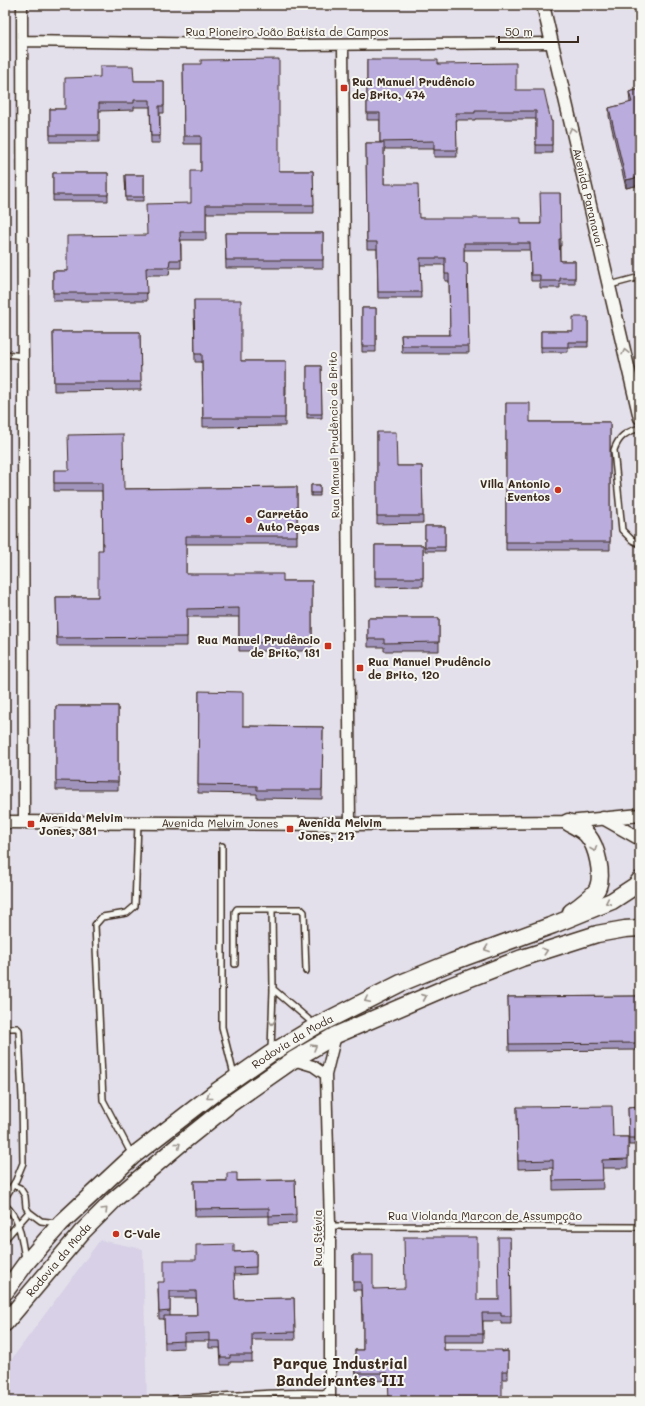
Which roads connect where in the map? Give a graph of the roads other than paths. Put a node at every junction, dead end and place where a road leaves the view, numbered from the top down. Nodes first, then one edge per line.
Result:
1 (22, 5) edge
2 (543, 5) edge
3 (22, 41) junction
4 (551, 43) junction
5 (343, 44) junction
6 (640, 277) edge
7 (610, 285) junction
8 (5, 354) edge
9 (23, 356) junction
10 (637, 391) edge
11 (640, 418) edge
12 (640, 428) edge
13 (640, 544) edge
14 (640, 815) edge
15 (603, 818) junction
16 (5, 822) edge
17 (24, 822) junction
18 (568, 822) junction
19 (138, 823) junction
20 (350, 824) junction
21 (640, 839) edge
22 (222, 846) dead end
23 (640, 880) edge
24 (272, 909) junction
25 (552, 925) junction
26 (640, 928) edge
27 (235, 964) dead end
28 (306, 971) dead end
29 (273, 989) junction
30 (316, 1026) junction
31 (5, 1028) edge
32 (336, 1035) junction
33 (270, 1054) junction
34 (293, 1060) junction
35 (326, 1075) junction
36 (235, 1078) junction
37 (133, 1156) junction
38 (13, 1185) junction
39 (5, 1198) edge
40 (5, 1205) edge
41 (29, 1212) junction
42 (61, 1223) junction
43 (19, 1224) junction
44 (330, 1226) junction
45 (640, 1227) edge
46 (5, 1239) edge
47 (26, 1263) junction
48 (5, 1292) edge
49 (5, 1323) edge
50 (330, 1397) edge
51 (173, 1401) edge

1 - 3 street
2 - 4 street, Avenida Paranavaí
3 - 5 street, Rua Pioneiro João Batista de Campos
3 - 9 street
4 - 5 street, Rua Pioneiro João Batista de Campos
7 -> 4 street, Avenida Paranavaí
5 - 20 street, Rua Manuel Prudêncio de Brito
6 - 7 lane
10 -> 7 street, Avenida Paranavaí
8 - 9 lane
9 - 17 street
10 - 11 street, Avenida Paranavaí
12 - 13 lane
14 - 15 street, Avenida Melvim Jones
15 - 18 street, Avenida Melvim Jones
15 - 21 street
16 - 17 street, Avenida Melvim Jones
17 - 19 street, Avenida Melvim Jones
18 - 20 street, Avenida Melvim Jones
18 -> 25 highway
19 - 20 street, Avenida Melvim Jones
19 - 37 lane
22 - 36 lane
23 -> 25 highway, Rodovia da Moda
24 - 27 lane
24 - 28 lane
24 - 29 lane
25 -> 30 highway, Rodovia da Moda
32 -> 26 highway, Rodovia da Moda
29 - 30 lane
29 -> 33 lane
30 - 33 highway, Rodovia da Moda
31 - 38 lane
34 -> 32 highway, Rodovia da Moda
32 - 35 street, Rua Stévia
33 - 36 highway, Rodovia da Moda
34 - 35 street
49 -> 34 highway, Rodovia da Moda
35 - 44 street, Rua Stévia
36 -> 37 highway, Rodovia da Moda
37 - 42 highway, Rodovia da Moda
38 - 39 lane
38 - 41 lane
40 - 43 lane
41 - 42 lane
41 - 43 lane
42 - 47 highway, Rodovia da Moda
43 - 46 lane
43 - 47 lane
44 - 45 lane, Rua Violanda Marcon de Assumpção
44 - 50 street, Rua Stévia
47 - 48 highway, Rodovia da Moda
50 - 51 lane

